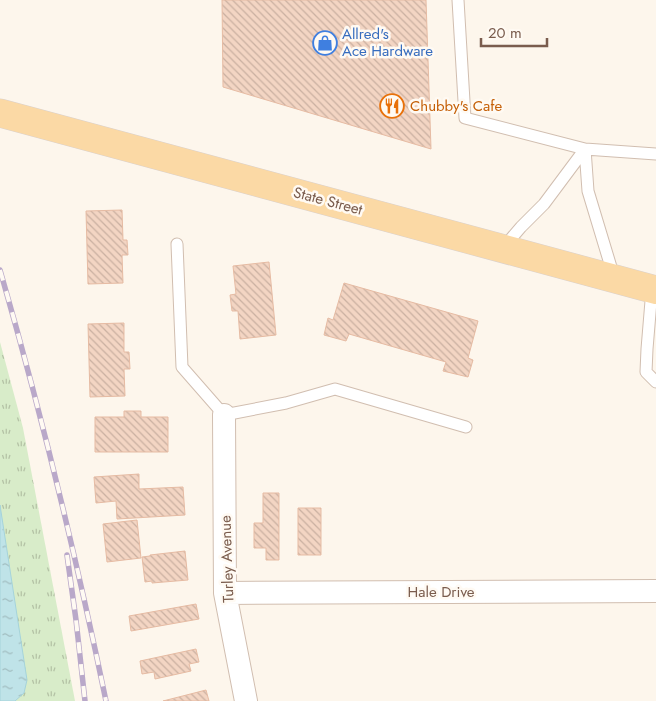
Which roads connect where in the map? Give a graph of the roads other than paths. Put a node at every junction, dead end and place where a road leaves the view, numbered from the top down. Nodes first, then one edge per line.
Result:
1 (458, 0) edge
2 (0, 113) edge
3 (585, 149) junction
4 (656, 154) edge
5 (178, 244) dead end
6 (503, 248) junction
7 (614, 279) junction
8 (654, 289) edge
9 (656, 382) edge
10 (224, 415) junction
11 (466, 427) dead end
12 (656, 591) edge
13 (226, 593) junction
14 (246, 701) edge

1 - 3 lane
2 - 6 main road, State Street
3 - 4 lane
3 - 6 lane
3 - 7 lane
5 - 10 lane
6 - 7 main road, State Street
7 - 8 main road, State Street
8 - 9 lane
10 - 11 lane
10 - 13 street, Turley Avenue
12 - 13 street, Hale Drive
13 - 14 street, Turley Avenue

